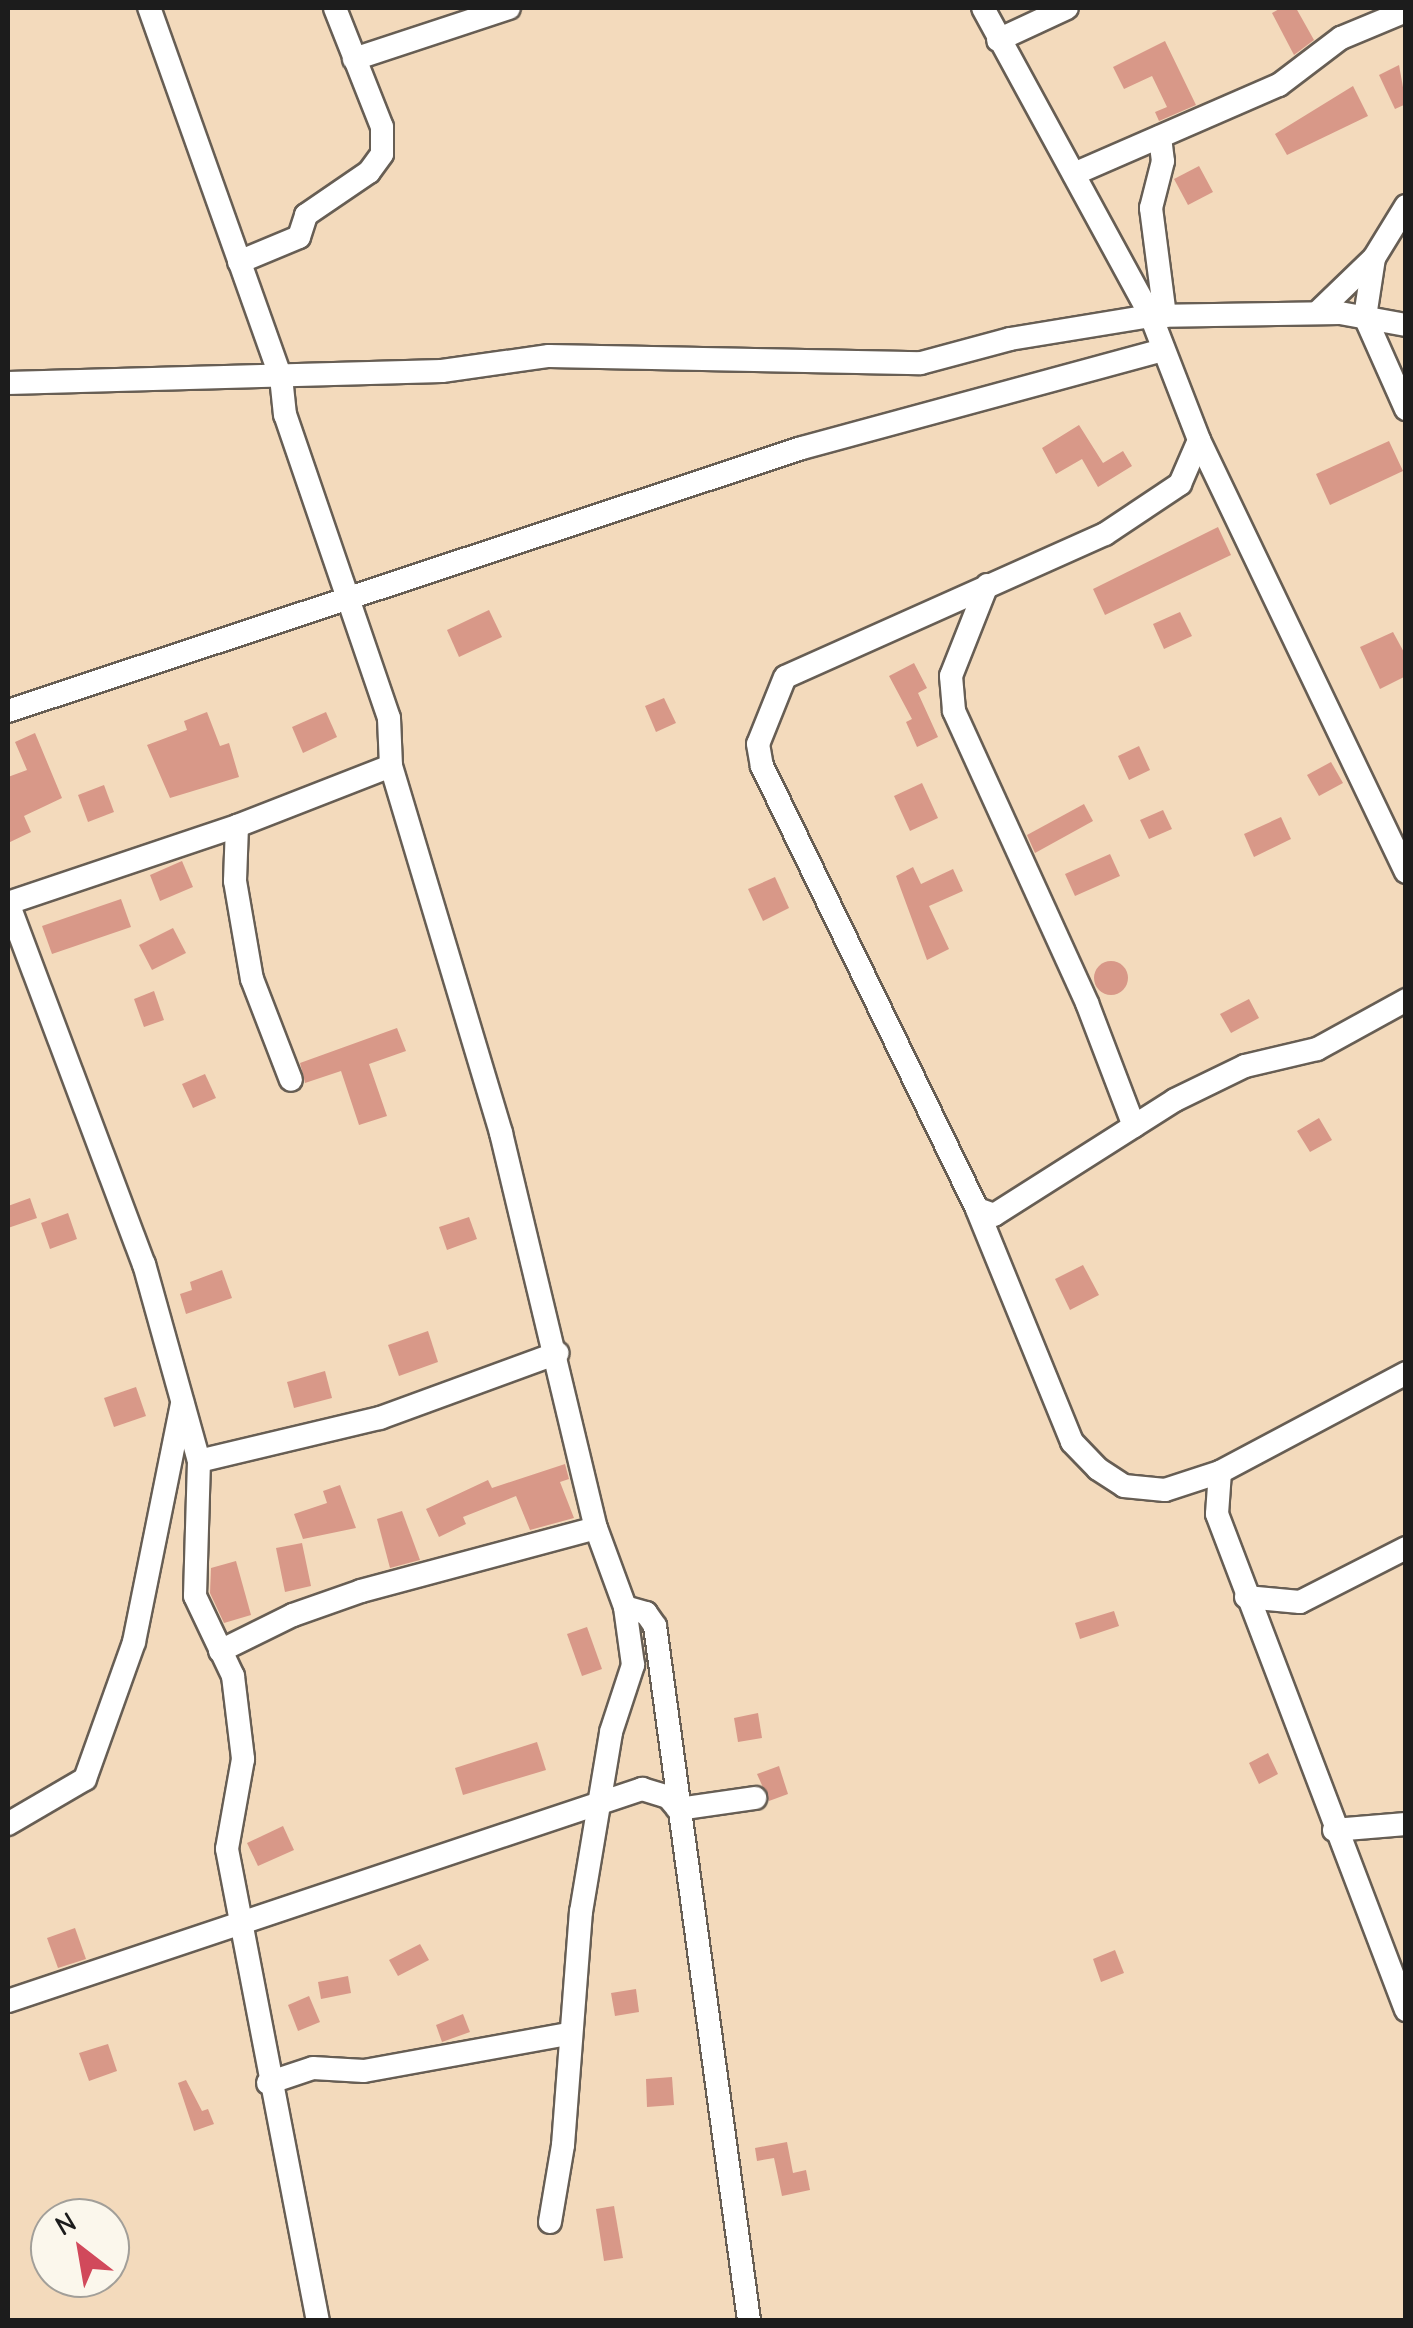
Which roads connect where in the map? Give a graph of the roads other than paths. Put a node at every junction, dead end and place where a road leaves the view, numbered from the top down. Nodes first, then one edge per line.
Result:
1 (149, 8) edge
2 (336, 8) edge
3 (509, 8) edge
4 (983, 8) edge
5 (1067, 8) edge
6 (1406, 10) edge
7 (998, 40) junction
8 (354, 59) junction
9 (1160, 137) junction
10 (1074, 174) junction
11 (1406, 206) edge
12 (1374, 258) junction
13 (239, 262) junction
14 (1317, 313) junction
15 (1158, 316) junction
16 (1365, 317) junction
17 (1406, 325) edge
18 (1162, 350) junction
19 (282, 378) junction
20 (8, 382) edge
21 (1406, 409) edge
22 (1200, 440) junction
23 (987, 585) junction
24 (350, 595) junction
25 (8, 711) edge
26 (391, 766) junction
27 (237, 826) junction
28 (1406, 872) edge
29 (8, 903) edge
30 (1406, 1000) edge
31 (290, 1080) dead end
32 (1134, 1126) junction
33 (977, 1209) junction
34 (558, 1352) junction
35 (1406, 1373) edge
36 (184, 1395) junction
37 (199, 1462) junction
38 (1220, 1472) junction
39 (596, 1528) junction
40 (1406, 1548) edge
41 (1246, 1596) junction
42 (625, 1607) junction
43 (220, 1652) junction
44 (755, 1798) dead end
45 (602, 1801) junction
46 (678, 1810) junction
47 (8, 1824) edge
48 (1406, 1824) edge
49 (1334, 1830) junction
50 (242, 1926) junction
51 (8, 2001) edge
52 (1406, 2010) edge
53 (568, 2034) junction
54 (268, 2083) junction
55 (550, 2222) dead end
56 (318, 2320) edge
57 (749, 2320) edge

1 - 13 street
2 - 8 street
3 - 8 street
4 - 7 street
5 - 7 street
6 - 9 street
7 - 10 street
8 - 13 street
9 - 10 street
9 - 15 street
10 - 15 street
11 - 12 street
12 - 14 street
12 - 16 street
13 - 19 street
14 - 15 street
14 - 16 street
15 - 18 street
15 - 19 street
16 - 17 street
16 - 21 street
18 - 22 street
18 - 24 street
19 - 20 street
19 - 24 street
22 - 23 street
22 - 28 street
23 - 32 street
23 - 33 street
24 - 25 street
24 - 26 street
26 - 27 street
26 - 34 street
27 - 29 street
27 - 31 street
29 - 36 street
30 - 32 street
32 - 33 street
33 - 38 street
34 - 37 street
34 - 39 street
35 - 38 street
36 - 37 street
36 - 47 street
37 - 43 street
38 - 41 street
39 - 42 street
39 - 43 street
40 - 41 street
41 - 49 street
42 - 45 street
42 - 46 street
43 - 50 street
44 - 46 street
45 - 46 street
45 - 50 street
45 - 53 street
46 - 57 street
48 - 49 street
49 - 52 street
50 - 51 street
50 - 54 street
53 - 54 street
53 - 55 street
54 - 56 street

